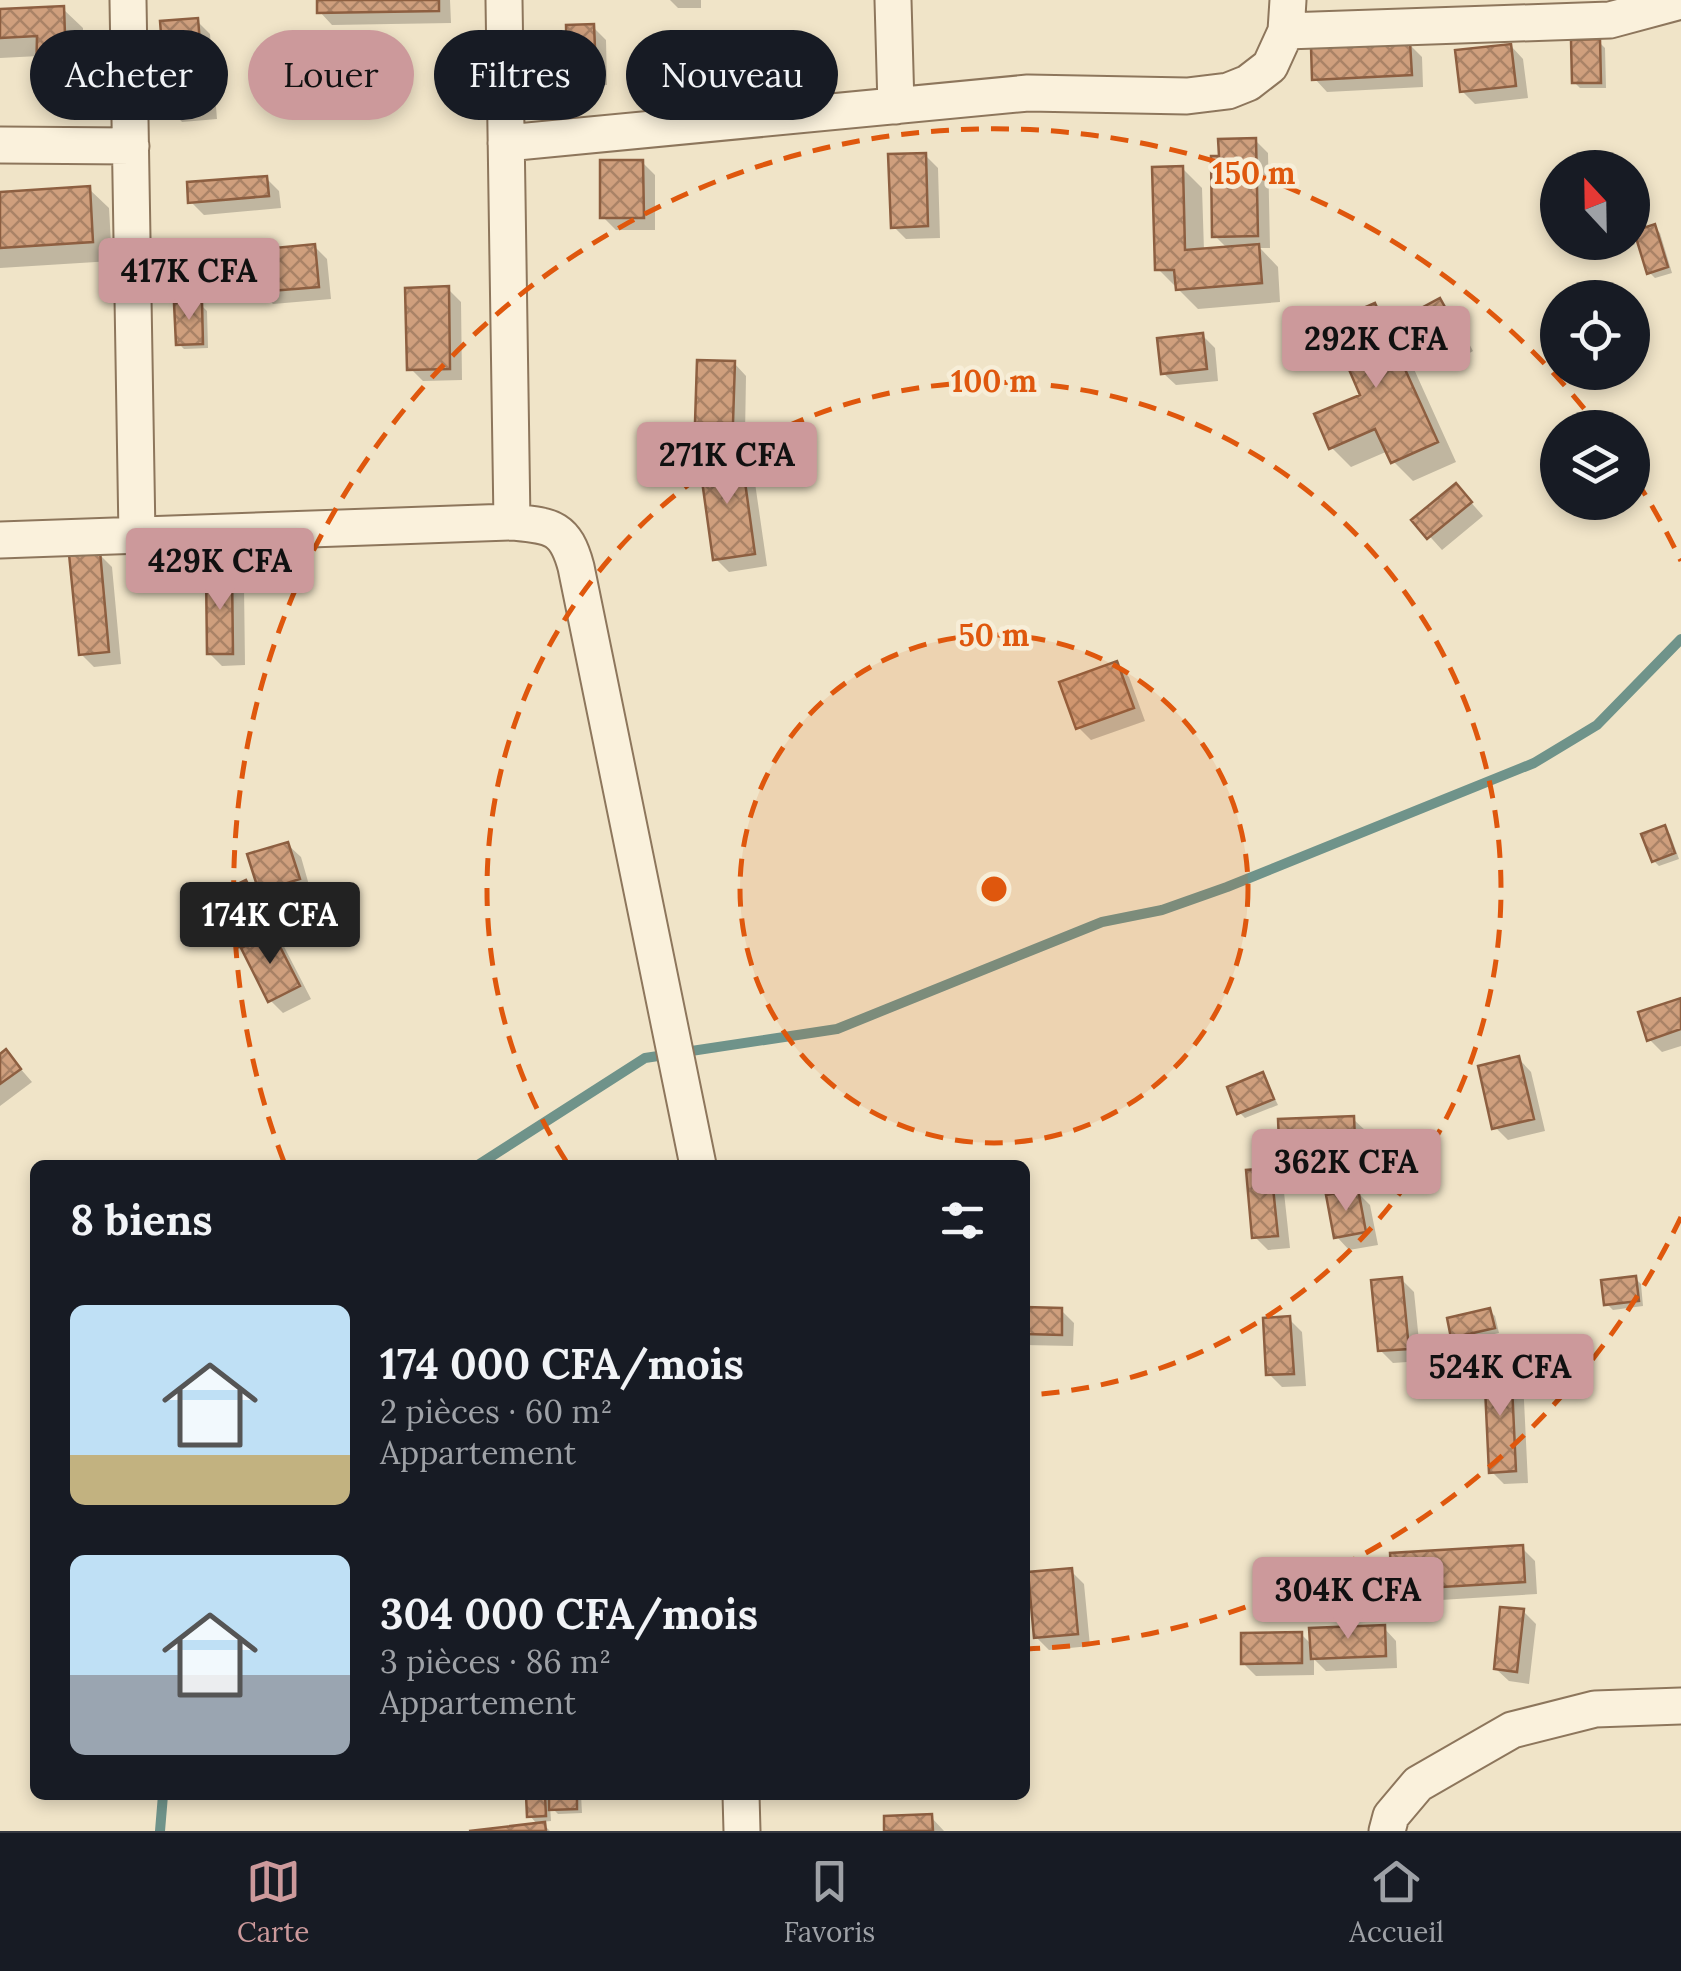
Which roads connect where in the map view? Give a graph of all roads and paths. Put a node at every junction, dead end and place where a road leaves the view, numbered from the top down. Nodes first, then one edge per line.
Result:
1 (128, 0) edge
2 (504, 0) edge
3 (893, 0) edge
4 (1681, 2) edge
5 (1287, 16) edge
6 (896, 106) junction
7 (506, 143) junction
8 (0, 145) edge
9 (132, 146) junction
10 (512, 522) junction
11 (137, 536) junction
12 (0, 540) edge
13 (697, 1160) edge
14 (1681, 1706) edge
15 (741, 1800) edge
16 (742, 1831) edge
17 (1387, 1831) edge

1 - 9 street
2 - 7 street
3 - 6 street
4 - 5 street
5 - 6 street
6 - 7 street
7 - 10 street
8 - 9 street
9 - 11 street
10 - 11 street
10 - 13 street
11 - 12 street
14 - 17 street
15 - 16 street

